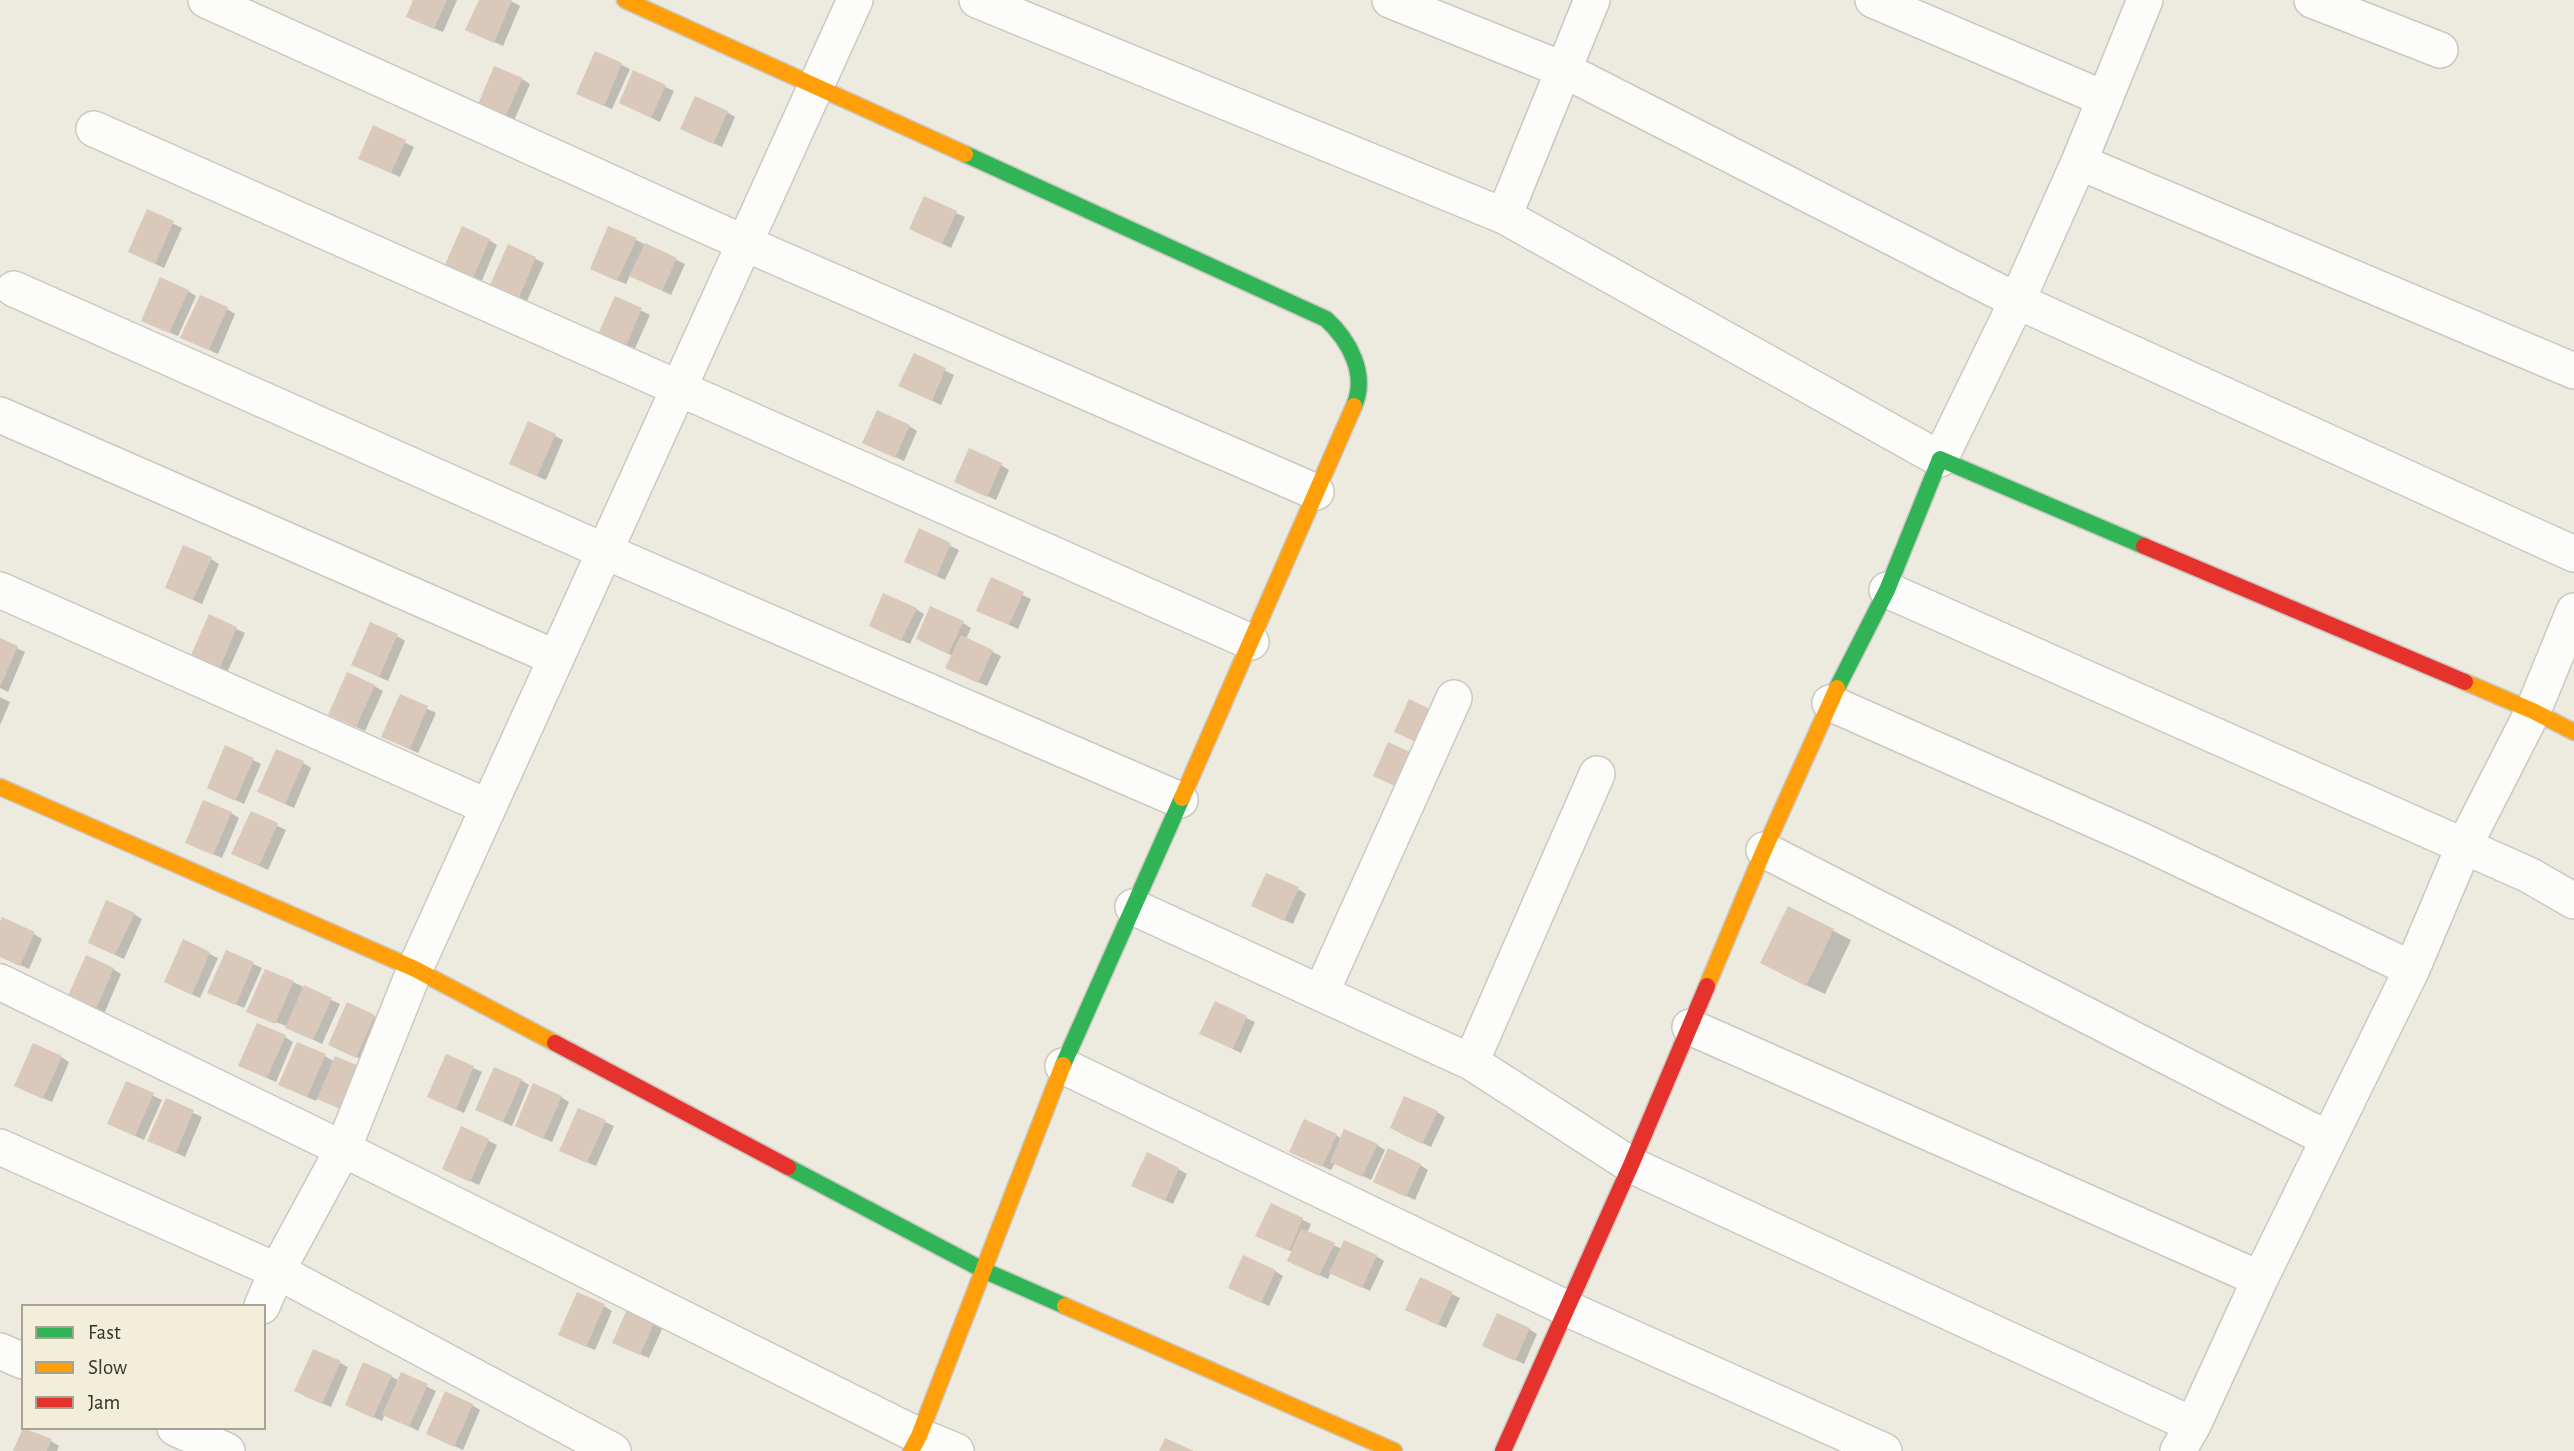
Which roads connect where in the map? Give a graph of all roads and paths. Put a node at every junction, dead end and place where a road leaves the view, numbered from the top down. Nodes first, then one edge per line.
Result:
1 (206, 0) edge
2 (625, 0) edge
3 (855, 0) edge
4 (977, 0) edge
5 (1390, 0) edge
6 (1592, 0) edge
7 (1873, 0) edge
8 (2146, 0) edge
9 (2312, 0) edge
10 (2440, 50) dead end
11 (1564, 70) junction
12 (816, 85) junction
13 (2105, 99) junction
14 (94, 129) dead end
15 (2079, 162) junction
16 (1504, 216) junction
17 (744, 243) junction
18 (14, 289) dead end
19 (2017, 301) junction
20 (2574, 371) edge
21 (679, 387) junction
22 (0, 415) edge
23 (1940, 459) junction
24 (1317, 492) junction
25 (604, 551) junction
26 (2574, 554) edge
27 (0, 590) edge
28 (1887, 590) junction
29 (2574, 611) edge
30 (1251, 642) junction
31 (556, 657) junction
32 (1454, 698) dead end
33 (1830, 703) junction
34 (2533, 711) junction
35 (2574, 732) edge
36 (1597, 774) dead end
37 (0, 787) edge
38 (1180, 800) junction
39 (488, 807) junction
40 (2464, 846) junction
41 (1764, 850) junction
42 (2574, 901) edge
43 (1133, 907) junction
44 (415, 969) junction
45 (2412, 969) junction
46 (0, 982) edge
47 (1321, 993) junction
48 (1690, 1027) junction
49 (1471, 1062) junction
50 (1063, 1066) junction
51 (2328, 1139) junction
52 (0, 1147) edge
53 (343, 1149) junction
54 (1631, 1165) junction
55 (983, 1270) junction
56 (277, 1271) junction
57 (2260, 1279) junction
58 (263, 1304) edge
59 (1569, 1309) junction
60 (0, 1351) edge
61 (21, 1360) edge
62 (2186, 1438) edge
63 (915, 1443) edge
64 (613, 1451) edge
65 (956, 1451) edge
66 (1394, 1451) edge
67 (1503, 1451) edge
68 (1884, 1451) edge

1 - 17 street
2 - 12 street
3 - 12 street
4 - 16 street
5 - 11 street
6 - 11 street
7 - 13 street
8 - 13 street
9 - 10 street
11 - 16 street
11 - 19 street
12 - 17 street
12 - 24 street
13 - 15 street
14 - 21 street
15 - 19 street
15 - 20 street
16 - 23 street
17 - 21 street
17 - 24 street
18 - 25 street
19 - 23 street
19 - 26 street
21 - 25 street
21 - 30 street
22 - 31 street
23 - 28 street
23 - 34 street
24 - 30 street
25 - 31 street
25 - 38 street
27 - 39 street
28 - 33 street
28 - 40 street
29 - 34 street
30 - 38 street
31 - 39 street
32 - 47 street
33 - 41 street
33 - 45 street
34 - 35 street
34 - 40 street
36 - 49 street
37 - 44 street
38 - 43 street
39 - 44 street
40 - 42 street
40 - 45 street
41 - 48 street
41 - 51 street
43 - 47 street
43 - 50 street
44 - 53 street
44 - 55 street
45 - 51 street
46 - 53 street
47 - 49 street
48 - 54 street
48 - 57 street
49 - 54 street
50 - 55 street
50 - 59 street
51 - 57 street
52 - 56 street
53 - 56 street
53 - 63 street
54 - 59 street
54 - 62 street
55 - 63 street
55 - 66 street
56 - 58 street
56 - 64 street
57 - 62 street
59 - 67 street
59 - 68 street
60 - 61 street
63 - 65 street

